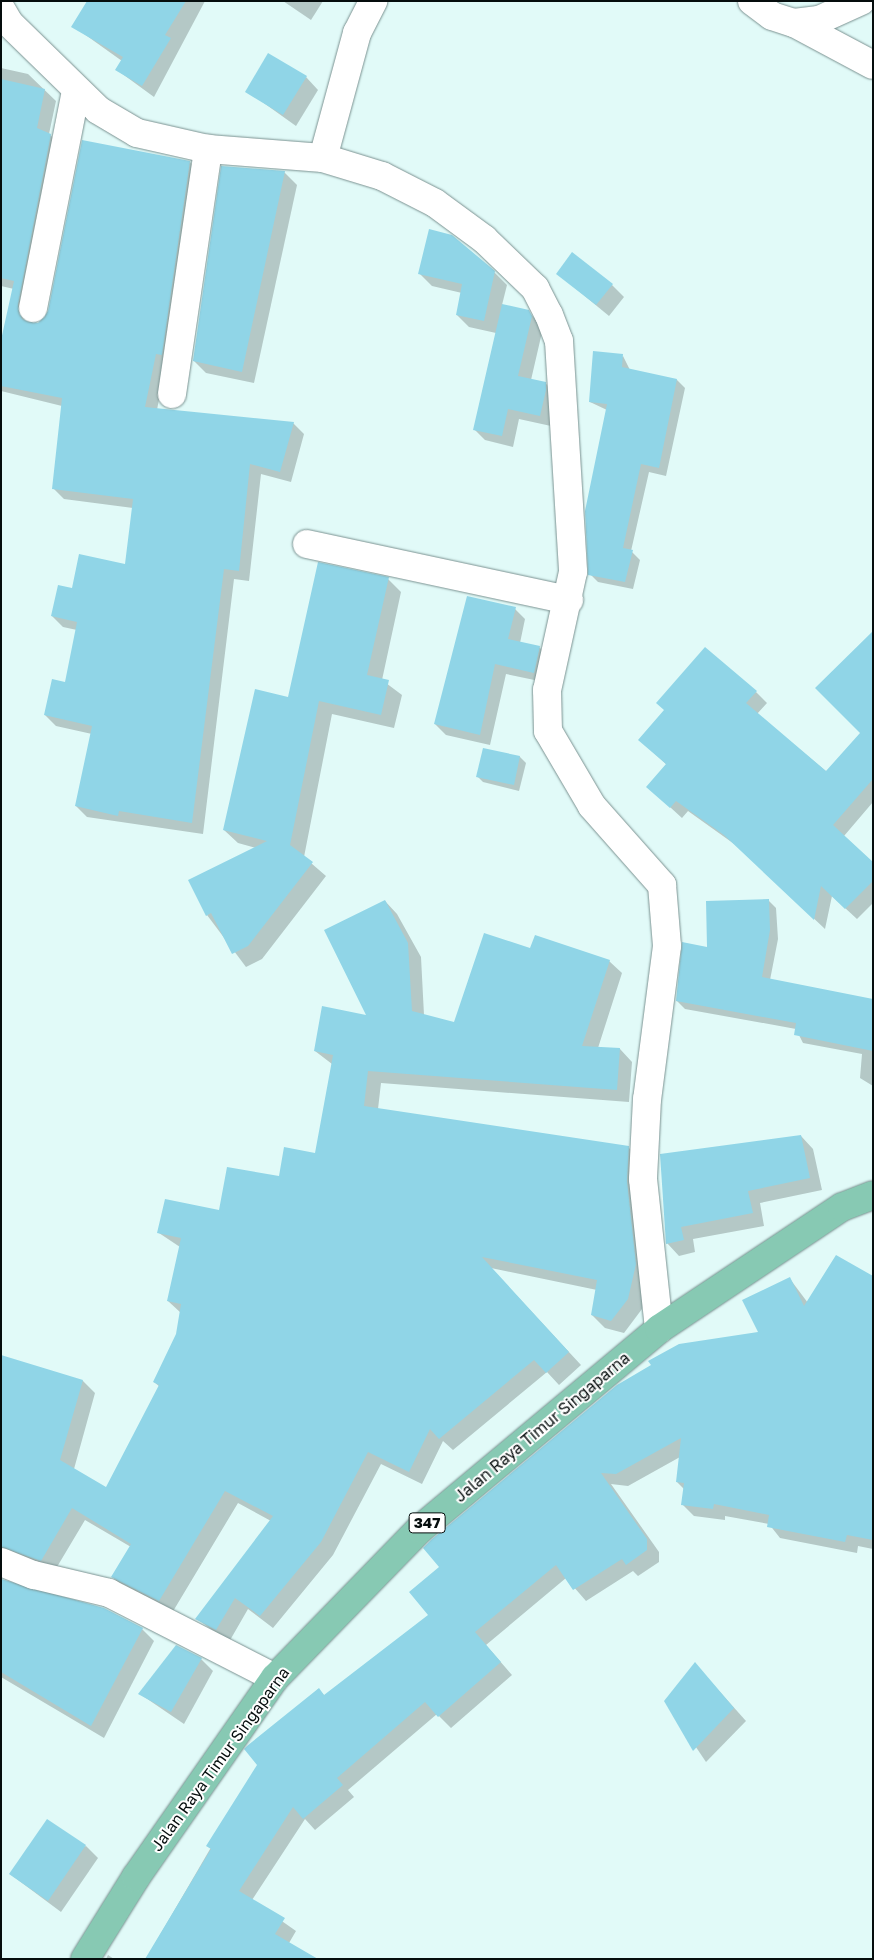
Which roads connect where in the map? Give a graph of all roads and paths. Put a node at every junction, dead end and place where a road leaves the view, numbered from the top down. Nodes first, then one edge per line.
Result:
1 (373, 1) edge
2 (752, 1) edge
3 (861, 1) edge
4 (1, 9) edge
5 (794, 23) junction
6 (873, 65) edge
7 (76, 90) junction
8 (208, 149) junction
9 (324, 158) junction
10 (33, 308) dead end
11 (172, 394) dead end
12 (307, 544) dead end
13 (569, 600) junction
14 (873, 1195) edge
15 (659, 1329) junction
16 (1, 1562) edge
17 (275, 1678) junction
18 (85, 1959) edge

1 - 9 street
2 - 5 street
3 - 5 street
4 - 7 street
5 - 6 street
7 - 8 street
7 - 10 street
8 - 9 street
8 - 11 street
9 - 13 street
12 - 13 street
13 - 15 street
14 - 15 main road, Jalan Raya Timur Singaparna / 347
15 - 17 main road, Jalan Raya Timur Singaparna / 347
16 - 17 street
17 - 18 main road, Jalan Raya Timur Singaparna / 347

